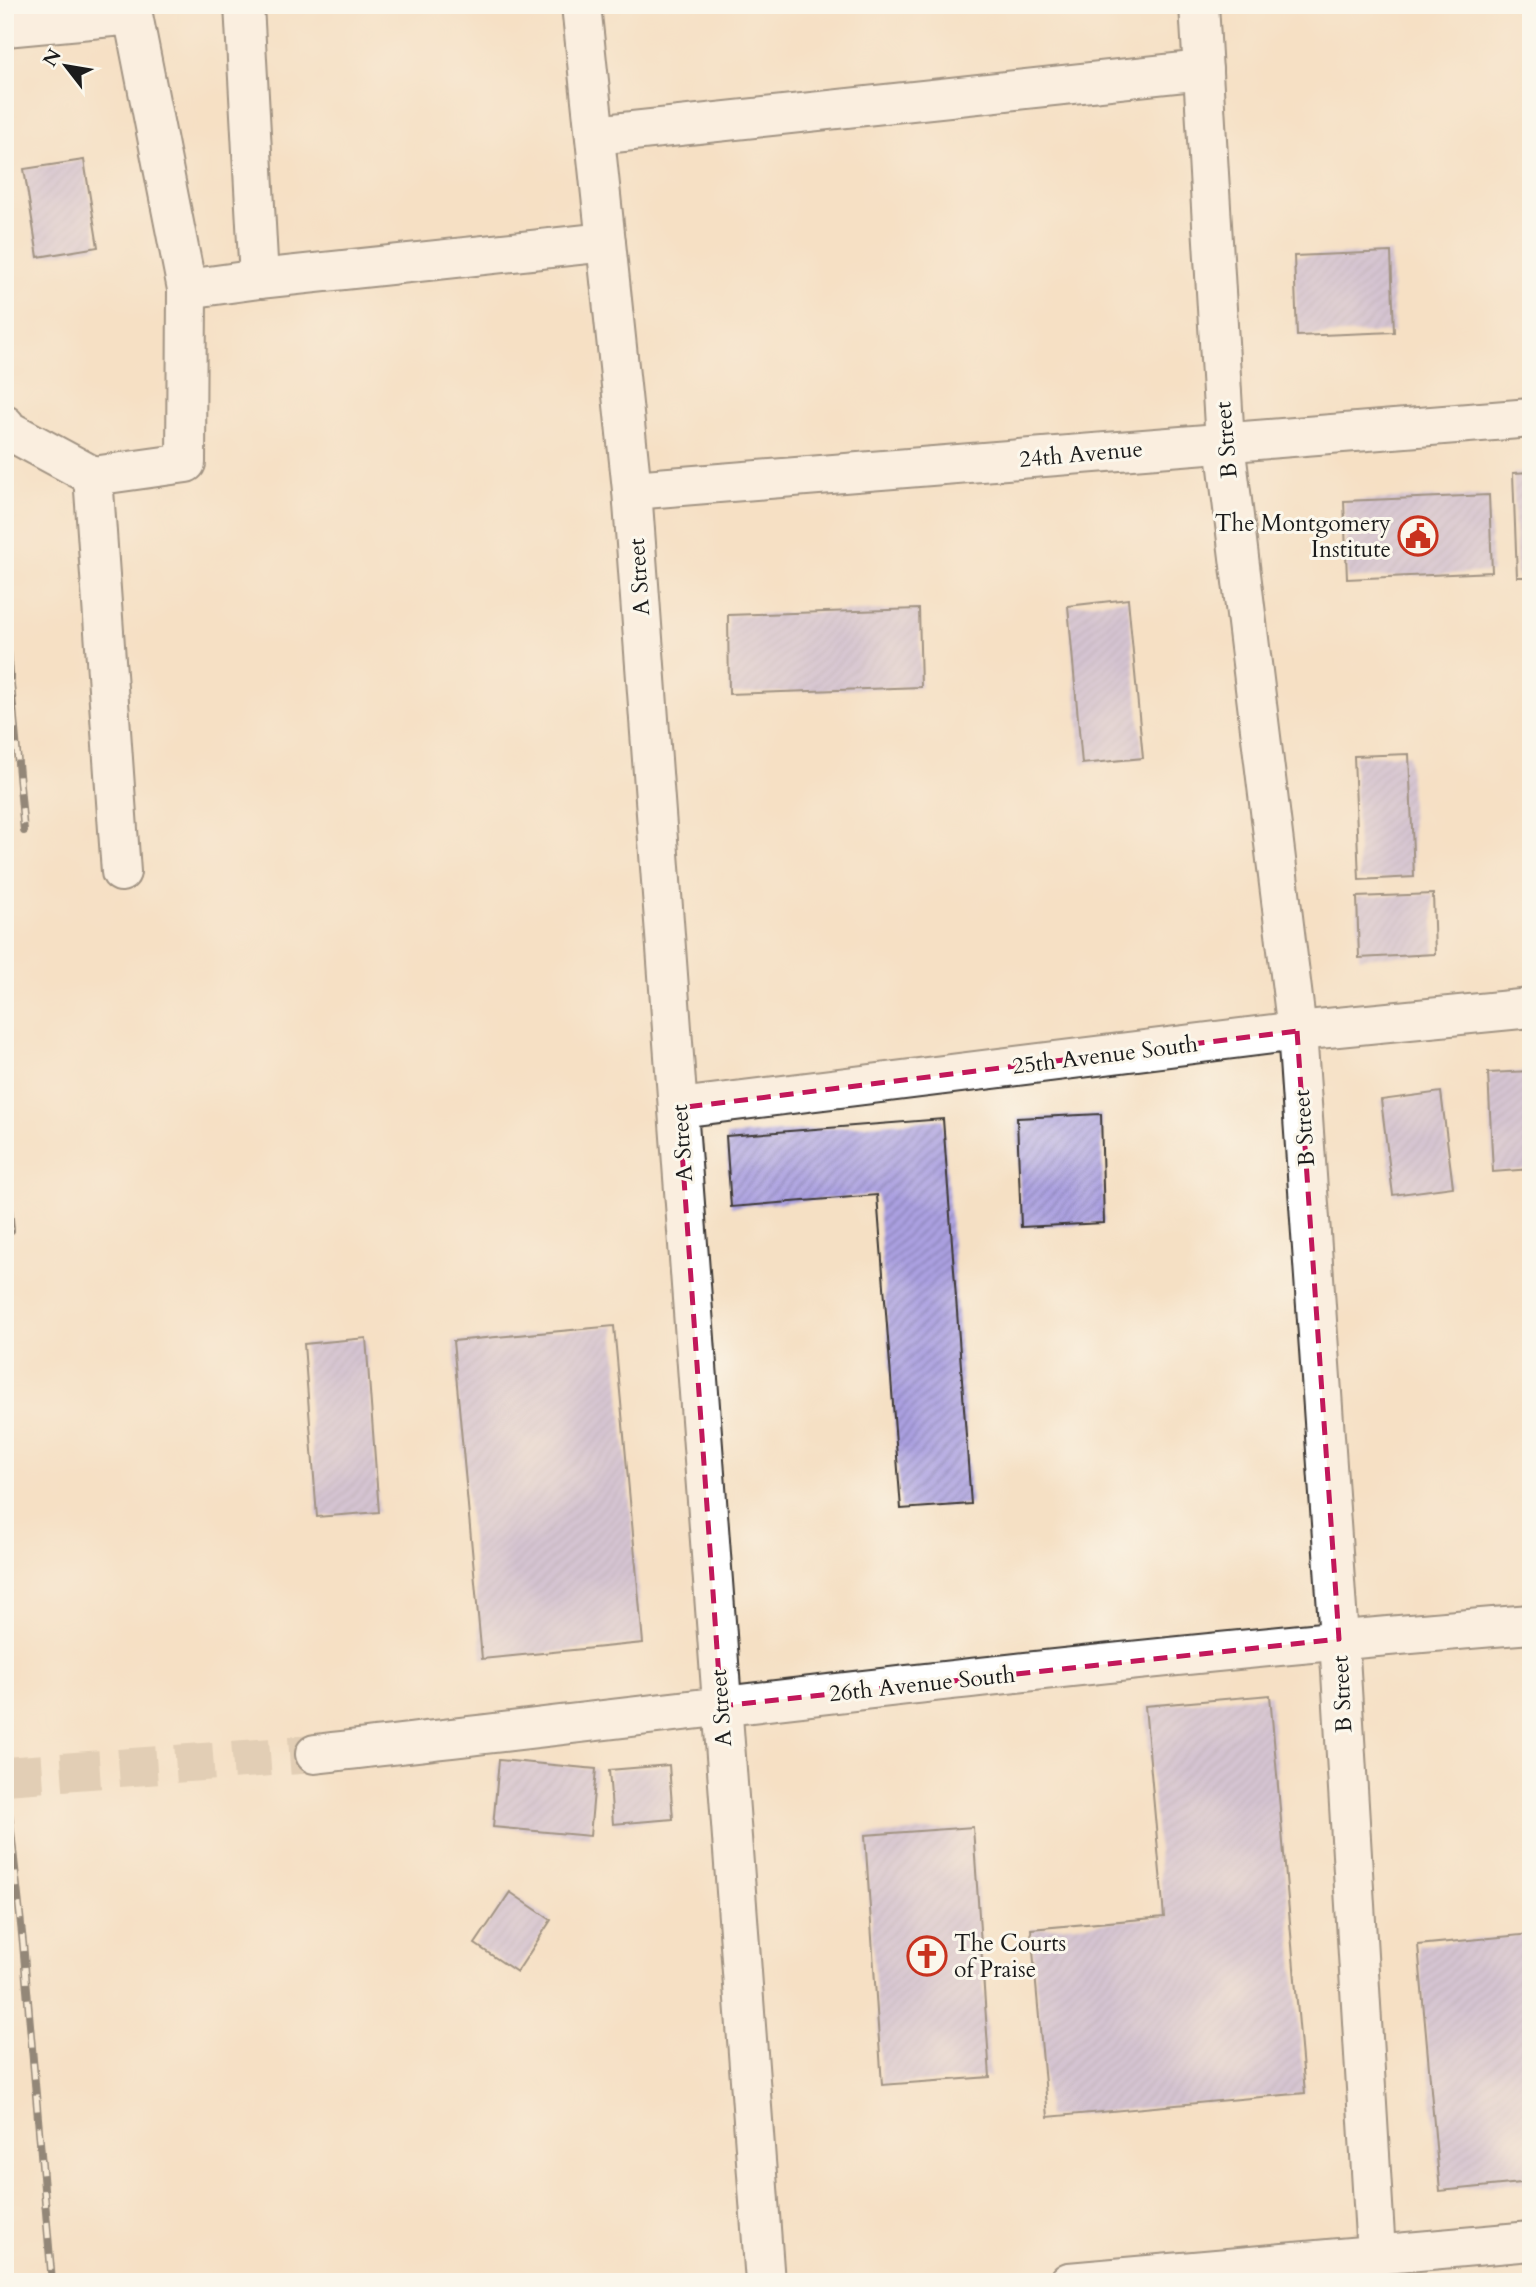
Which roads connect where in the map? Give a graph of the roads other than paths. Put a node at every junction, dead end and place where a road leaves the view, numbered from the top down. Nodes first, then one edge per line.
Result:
1 (244, 5) edge
2 (581, 5) edge
3 (1199, 5) edge
4 (5, 27) edge
5 (1203, 70) junction
6 (595, 135) junction
7 (606, 242) junction
8 (259, 279) junction
9 (187, 289) junction
10 (1531, 418) edge
11 (5, 425) edge
12 (1225, 443) junction
13 (93, 476) junction
14 (632, 490) junction
15 (121, 872) dead end
16 (1531, 1007) edge
17 (1297, 1031) junction
18 (679, 1108) junction
19 (1531, 1624) edge
20 (1339, 1639) junction
21 (721, 1706) junction
22 (315, 1754) tunnel mouth
23 (1531, 2241) edge
24 (1376, 2255) junction
25 (765, 2282) edge
26 (1069, 2282) edge

1 - 8 street
2 - 6 street, A Street
3 - 5 street, B Street
4 - 9 street
5 - 6 street
5 - 12 street, B Street
6 - 7 street, A Street
7 - 8 street
7 - 14 street, A Street
8 - 9 street
9 - 13 street
10 - 12 street, 24th Avenue
11 - 13 street
12 - 14 street, 24th Avenue
12 - 17 street, B Street
13 - 15 street
14 - 18 street, A Street
16 - 17 street, 25th Avenue South
17 - 18 street, 25th Avenue South
17 - 20 street, B Street
18 - 21 street, A Street
19 - 20 street, 26th Avenue South
20 - 21 street, 26th Avenue South
20 - 24 street, B Street
21 - 22 street, 26th Avenue South
21 - 25 street, A Street
23 - 24 street
24 - 26 street

